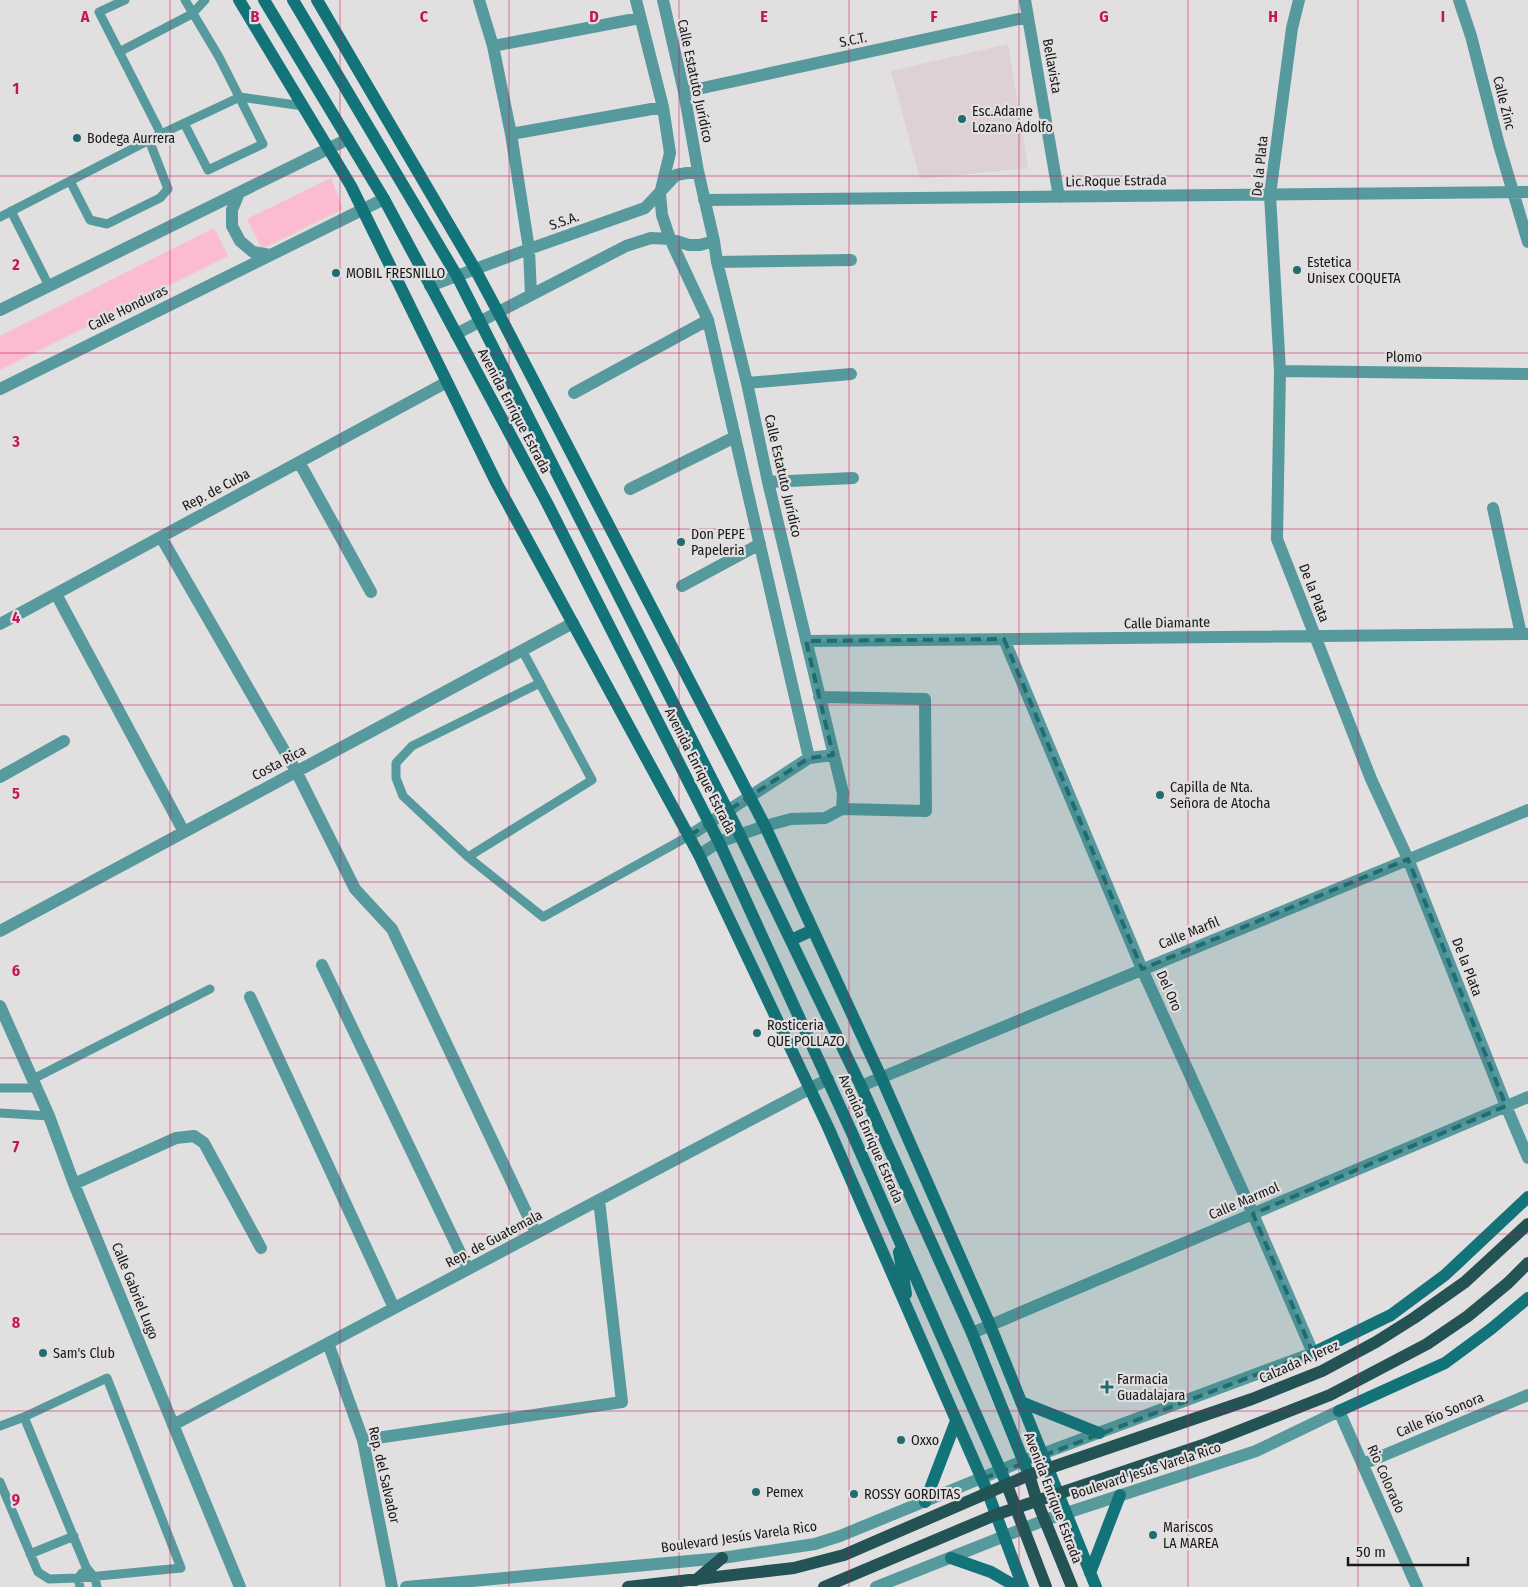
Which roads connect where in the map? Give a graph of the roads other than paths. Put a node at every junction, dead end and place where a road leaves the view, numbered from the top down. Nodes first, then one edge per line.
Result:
1 (125, 0) edge
2 (185, 0) edge
3 (205, 0) edge
4 (239, 0) edge
5 (264, 0) edge
6 (293, 0) edge
7 (317, 0) edge
8 (479, 0) edge
9 (636, 0) edge
10 (662, 0) edge
11 (1025, 0) edge
12 (1299, 0) edge
13 (1459, 0) edge
14 (192, 14) junction
15 (1028, 17) junction
16 (640, 18) junction
17 (493, 46) junction
18 (119, 52) junction
19 (684, 92) junction
20 (240, 97) junction
21 (302, 106) junction
22 (663, 107) junction
23 (184, 123) junction
24 (161, 134) junction
25 (511, 134) junction
26 (348, 139) junction
27 (149, 140) junction
28 (328, 149) junction
29 (698, 171) junction
30 (70, 181) junction
31 (1513, 192) junction
32 (1528, 192) edge
33 (239, 193) junction
34 (660, 194) junction
35 (1270, 195) junction
36 (1059, 197) junction
37 (384, 199) junction
38 (704, 200) junction
39 (362, 209) junction
40 (11, 211) junction
41 (0, 217) edge
42 (670, 239) junction
43 (714, 241) junction
44 (1528, 242) edge
45 (529, 249) junction
46 (270, 254) junction
47 (851, 260) dead end
48 (717, 262) junction
49 (475, 269) junction
50 (457, 276) junction
51 (49, 286) junction
52 (430, 286) junction
53 (530, 295) junction
54 (0, 310) edge
55 (498, 312) junction
56 (708, 320) junction
57 (481, 321) junction
58 (456, 334) junction
59 (1280, 371) junction
60 (851, 374) dead end
61 (1528, 374) edge
62 (447, 382) junction
63 (747, 383) junction
64 (0, 389) edge
65 (574, 393) dead end
66 (735, 437) junction
67 (299, 462) junction
68 (853, 478) dead end
69 (768, 482) junction
70 (630, 489) dead end
71 (1493, 508) dead end
72 (162, 536) junction
73 (760, 544) junction
74 (682, 586) dead end
75 (371, 592) dead end
76 (56, 594) junction
77 (573, 623) junction
78 (0, 624) edge
79 (1524, 634) edge
80 (1315, 636) junction
81 (1004, 639) junction
82 (806, 641) junction
83 (522, 650) junction
84 (540, 683) junction
85 (819, 697) junction
86 (64, 740) dead end
87 (833, 755) junction
88 (809, 758) junction
89 (296, 772) junction
90 (0, 777) edge
91 (750, 796) junction
92 (842, 809) junction
93 (1528, 810) edge
94 (728, 811) junction
95 (709, 823) junction
96 (765, 826) junction
97 (184, 832) junction
98 (740, 835) junction
99 (689, 836) junction
100 (719, 842) junction
101 (699, 855) junction
102 (468, 857) junction
103 (1408, 859) junction
104 (813, 930) junction
105 (0, 931) edge
106 (791, 940) junction
107 (322, 965) dead end
108 (1142, 969) junction
109 (210, 989) dead end
110 (250, 997) dead end
111 (0, 1006) edge
112 (881, 1077) junction
113 (828, 1079) junction
114 (35, 1084) junction
115 (862, 1086) junction
116 (0, 1088) edge
117 (810, 1089) junction
118 (1528, 1097) edge
119 (1506, 1106) junction
120 (0, 1113) edge
121 (49, 1116) junction
122 (1528, 1158) edge
123 (74, 1184) junction
124 (1528, 1197) edge
125 (599, 1200) junction
126 (1253, 1214) junction
127 (1528, 1224) edge
128 (536, 1233) junction
129 (896, 1233) junction
130 (261, 1248) dead end
131 (1528, 1263) edge
132 (468, 1269) junction
133 (1528, 1298) edge
134 (394, 1308) junction
135 (910, 1314) junction
136 (990, 1325) junction
137 (972, 1333) junction
138 (328, 1343) junction
139 (1313, 1353) junction
140 (1528, 1395) edge
141 (1021, 1402) junction
142 (1339, 1411) junction
143 (24, 1417) junction
144 (956, 1421) junction
145 (174, 1425) junction
146 (0, 1426) edge
147 (1099, 1433) junction
148 (363, 1440) junction
149 (1042, 1454) junction
150 (1023, 1461) junction
151 (1362, 1464) junction
152 (1049, 1469) junction
153 (1000, 1471) junction
154 (1029, 1475) junction
155 (982, 1479) junction
156 (0, 1482) edge
157 (1007, 1485) junction
158 (988, 1493) junction
159 (1059, 1495) junction
160 (1120, 1495) junction
161 (1037, 1501) junction
162 (925, 1502) junction
163 (1015, 1508) junction
164 (1066, 1513) junction
165 (995, 1515) junction
166 (1045, 1520) junction
167 (1023, 1529) junction
168 (74, 1536) junction
169 (1003, 1536) junction
170 (30, 1554) junction
171 (722, 1558) junction
172 (951, 1558) junction
173 (86, 1567) junction
174 (1090, 1573) junction
175 (696, 1580) junction
176 (96, 1582) edge
177 (79, 1583) edge
178 (240, 1587) edge
179 (392, 1587) edge
180 (406, 1587) edge
181 (628, 1587) edge
182 (824, 1587) edge
183 (876, 1587) edge
184 (1017, 1587) edge
185 (1023, 1587) edge
186 (1046, 1587) edge
187 (1072, 1587) edge
188 (1096, 1587) edge
189 (1417, 1587) edge

1 - 18 lane
2 - 14 lane
3 - 14 lane
4 - 21 street
5 - 26 street, Avenida Enrique Estrada
6 - 50 street, Avenida Enrique Estrada
7 - 49 street
8 - 17 street
9 - 16 street
10 - 19 street, Calle Estatuto Jurídico
11 - 15 street, Bellavista
12 - 35 street, De la Plata
13 - 31 street, Calle Zinc
14 - 18 lane
14 - 20 lane
15 - 19 street, S.C.T.
15 - 36 street, Bellavista
16 - 17 street
16 - 22 street
17 - 25 street
18 - 24 lane
19 - 29 street, Calle Estatuto Jurídico
20 - 21 lane
20 - 23 lane
20 - 23 lane
21 - 28 street
22 - 25 street
22 - 34 street
23 - 24 lane
24 - 27 lane
25 - 45 street
26 - 28 street
26 - 37 street, Avenida Enrique Estrada
27 - 30 lane
27 - 30 lane
28 - 33 street
28 - 39 street
29 - 34 street, S.S.A.
29 - 38 street, Calle Estatuto Jurídico
30 - 40 lane
31 - 32 street, Lic.Roque Estrada
31 - 35 street, Lic.Roque Estrada
31 - 44 street, Calle Zinc
33 - 46 street
33 - 51 street
34 - 42 street
34 - 45 street, S.S.A.
35 - 36 street, Lic.Roque Estrada
35 - 59 street, De la Plata
36 - 38 street, Lic.Roque Estrada
37 - 39 street, Calle Honduras
37 - 52 street, Avenida Enrique Estrada
38 - 43 street, Calle Estatuto Jurídico
39 - 46 street, Calle Honduras
39 - 62 street
40 - 41 lane
40 - 51 lane
42 - 43 street
42 - 53 street
42 - 56 street
43 - 48 street, Calle Estatuto Jurídico
45 - 49 street, S.S.A.
45 - 53 street
46 - 64 street, Calle Honduras
47 - 48 street
48 - 63 street, Calle Estatuto Jurídico
49 - 50 street, S.S.A.
49 - 55 street
50 - 52 street, S.S.A.
50 - 57 street, Avenida Enrique Estrada
51 - 54 street
52 - 58 street, Avenida Enrique Estrada
53 - 55 street
55 - 57 street
55 - 91 street
56 - 65 street
56 - 66 street
57 - 58 street
57 - 94 street, Avenida Enrique Estrada
58 - 95 street, Avenida Enrique Estrada
59 - 61 street, Plomo
59 - 80 street, De la Plata
60 - 63 street
62 - 67 street, Rep. de Cuba
62 - 77 street
63 - 69 street, Calle Estatuto Jurídico
66 - 70 street
66 - 73 street
67 - 72 street, Rep. de Cuba
67 - 75 street
68 - 69 street
69 - 82 street, Calle Estatuto Jurídico
71 - 79 street
72 - 76 street, Rep. de Cuba
72 - 89 street
73 - 74 street
73 - 88 street
76 - 78 street, Rep. de Cuba
76 - 97 street
77 - 83 street, Costa Rica
77 - 99 street
79 - 80 street, Calle Diamante
80 - 81 street, Calle Diamante
80 - 103 street, De la Plata
81 - 82 street, Calle Diamante
81 - 108 street, Del Oro
82 - 85 street, Calle Estatuto Jurídico
83 - 84 lane
83 - 89 street, Costa Rica
84 - 102 lane
84 - 102 lane
85 - 87 street, Calle Estatuto Jurídico
85 - 92 street
86 - 90 street
87 - 88 street
87 - 92 street, Calle Estatuto Jurídico
88 - 91 street
89 - 97 street, Costa Rica
89 - 128 street
91 - 94 street
91 - 96 street
92 - 96 street
93 - 103 street, Calle Marfil
94 - 95 street
94 - 98 street, Avenida Enrique Estrada
95 - 99 street
95 - 100 street, Avenida Enrique Estrada
96 - 98 street
96 - 104 street
97 - 105 street, Costa Rica
98 - 100 street
98 - 106 street, Avenida Enrique Estrada
99 - 101 street
99 - 102 lane
100 - 101 street
100 - 113 street, Avenida Enrique Estrada
101 - 117 street
103 - 108 street, Calle Marfil
103 - 119 street, De la Plata
104 - 106 street
104 - 112 street
106 - 115 street, Avenida Enrique Estrada
107 - 132 street
108 - 112 street, Calle Marfil
108 - 126 street, Del Oro
109 - 114 lane
110 - 134 street
111 - 114 street, Calle Gabriel Lugo
112 - 115 street, Calle Marfil
112 - 136 street
113 - 117 street, Rep. de Guatemala
113 - 129 street, Avenida Enrique Estrada
114 - 116 lane
114 - 121 street, Calle Gabriel Lugo
115 - 137 street, Avenida Enrique Estrada
117 - 125 street, Rep. de Guatemala
117 - 135 street
118 - 119 street, Calle Marmol
119 - 122 street, De la Plata
119 - 126 street, Calle Marmol
120 - 121 lane
121 - 123 street, Calle Gabriel Lugo
123 - 130 street
123 - 145 street, Calle Gabriel Lugo
124 - 139 street
125 - 128 street, Rep. de Guatemala
125 - 148 street
126 - 136 street, Calle Marmol
126 - 139 street, Del Oro
127 - 152 main road, Calzada A Jerez
128 - 132 street, Rep. de Guatemala
129 - 135 street
129 - 153 street, Avenida Enrique Estrada
131 - 159 main road
132 - 134 street, Rep. de Guatemala
133 - 142 street
134 - 138 street, Rep. de Guatemala
135 - 144 street
136 - 137 street, Calle Marmol
136 - 141 street
137 - 150 street, Avenida Enrique Estrada
138 - 145 street, Rep. de Guatemala
138 - 148 street, Rep. del Salvador
139 - 147 street, Boulevard Jesús Varela Rico
140 - 151 street, Calle Río Sonora
141 - 147 street
141 - 149 street
142 - 151 street, Rio Colorado
142 - 160 street, Boulevard Jesús Varela Rico
143 - 146 lane
143 - 168 lane
143 - 176 lane
144 - 155 street
144 - 162 street
145 - 178 street, Calle Gabriel Lugo
147 - 149 street, Boulevard Jesús Varela Rico
148 - 179 street, Rep. del Salvador
149 - 150 street, Boulevard Jesús Varela Rico
149 - 152 street
150 - 153 street, Boulevard Jesús Varela Rico
150 - 154 street, Avenida Enrique Estrada
151 - 189 street, Rio Colorado
152 - 154 main road
152 - 159 street
153 - 155 street, Boulevard Jesús Varela Rico
153 - 157 street, Avenida Enrique Estrada
154 - 157 main road
154 - 161 main road, Avenida Enrique Estrada
155 - 158 street
155 - 162 street, Boulevard Jesús Varela Rico
156 - 170 lane
157 - 158 main road
157 - 163 main road, Avenida Enrique Estrada
158 - 165 street
158 - 175 main road
159 - 161 main road, Boulevard Jesús Varela Rico
159 - 164 street
160 - 164 street, Boulevard Jesús Varela Rico
160 - 174 street
161 - 163 main road, Boulevard Jesús Varela Rico
161 - 166 main road, Avenida Enrique Estrada
162 - 171 street, Boulevard Jesús Varela Rico
163 - 165 main road, Boulevard Jesús Varela Rico
163 - 167 main road, Avenida Enrique Estrada
164 - 166 street, Boulevard Jesús Varela Rico
164 - 174 street
165 - 169 street
165 - 182 main road, Boulevard Jesús Varela Rico
166 - 167 street, Boulevard Jesús Varela Rico
166 - 187 main road, Avenida Enrique Estrada
167 - 169 street, Boulevard Jesús Varela Rico
167 - 186 main road, Avenida Enrique Estrada
168 - 170 lane
168 - 173 lane
169 - 172 street, Boulevard Jesús Varela Rico
169 - 185 street
170 - 177 lane
171 - 175 main road
171 - 180 street, Boulevard Jesús Varela Rico
172 - 183 street, Boulevard Jesús Varela Rico
172 - 184 street
173 - 176 lane
173 - 177 lane
174 - 188 street
175 - 181 main road
176 - 177 lane

